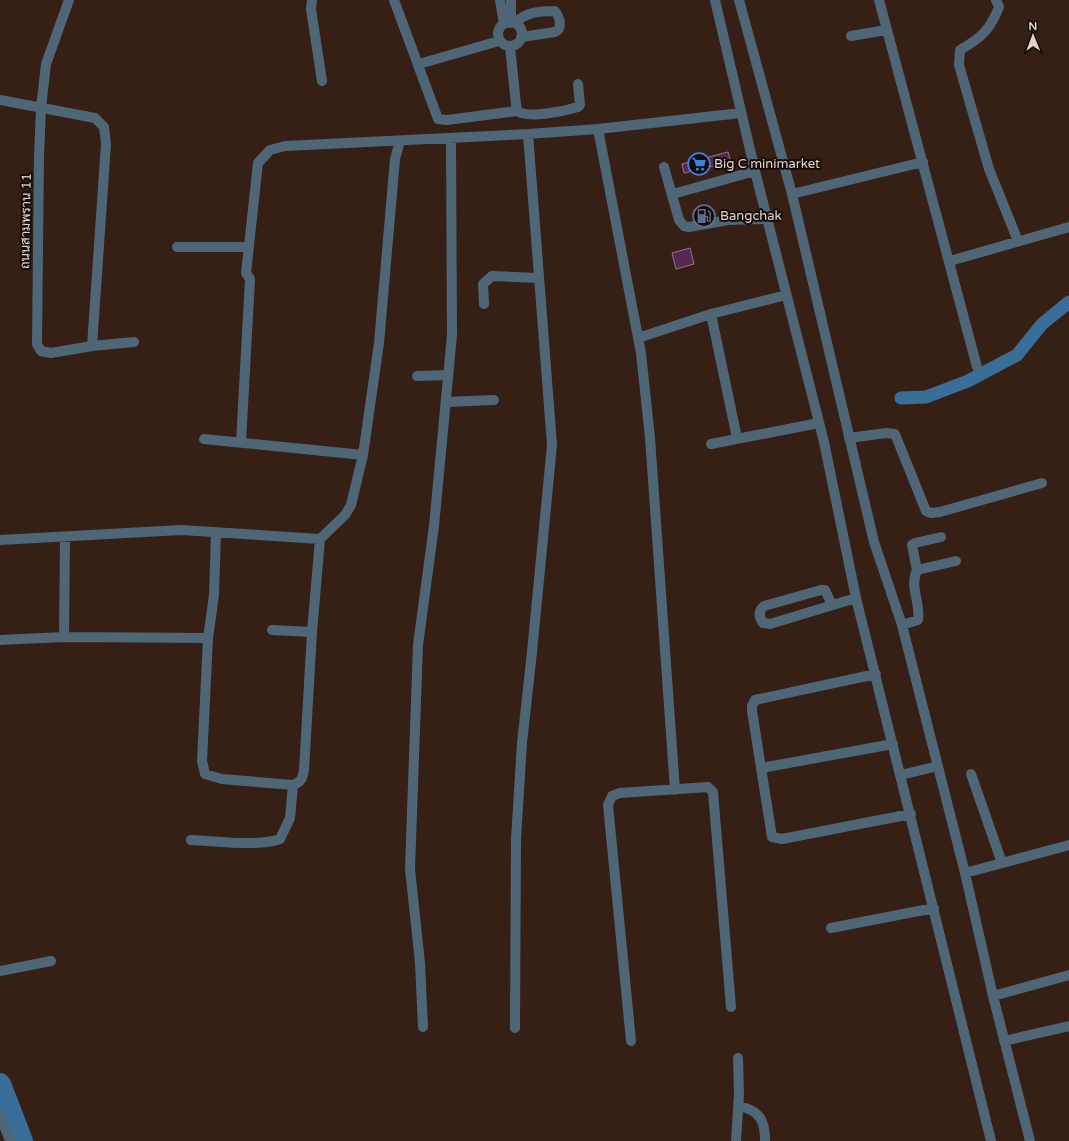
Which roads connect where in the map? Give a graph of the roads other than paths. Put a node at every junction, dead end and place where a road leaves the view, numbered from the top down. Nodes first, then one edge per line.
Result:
1 (69, 0) edge
2 (312, 0) edge
3 (394, 0) edge
4 (500, 0) edge
5 (512, 0) edge
6 (715, 0) edge
7 (739, 0) edge
8 (879, 0) edge
9 (996, 0) edge
10 (510, 23) junction
11 (886, 30) junction
12 (851, 36) dead end
13 (522, 37) junction
14 (499, 41) junction
15 (510, 47) junction
16 (419, 64) junction
17 (322, 81) dead end
18 (578, 84) dead end
19 (0, 100) edge
20 (41, 108) junction
21 (518, 111) junction
22 (741, 113) junction
23 (598, 129) junction
24 (528, 134) junction
25 (451, 138) junction
26 (400, 141) junction
27 (923, 162) junction
28 (664, 166) dead end
29 (755, 171) junction
30 (673, 194) junction
31 (792, 194) junction
32 (767, 219) junction
33 (1069, 227) edge
34 (1018, 241) junction
35 (177, 247) dead end
36 (249, 247) junction
37 (950, 261) junction
38 (539, 278) junction
39 (786, 295) junction
40 (484, 304) dead end
41 (711, 314) junction
42 (638, 338) junction
43 (134, 342) dead end
44 (92, 346) junction
45 (977, 367) dead end
46 (448, 374) junction
47 (417, 376) dead end
48 (494, 400) dead end
49 (447, 402) junction
50 (819, 423) junction
51 (737, 438) junction
52 (849, 438) junction
53 (204, 439) dead end
54 (241, 442) junction
55 (711, 444) dead end
56 (364, 455) junction
57 (1042, 483) dead end
58 (216, 532) junction
59 (65, 537) junction
60 (941, 537) dead end
61 (320, 539) junction
62 (0, 540) edge
63 (956, 561) dead end
64 (917, 570) junction
65 (856, 598) junction
66 (832, 605) junction
67 (902, 624) junction
68 (272, 630) dead end
69 (312, 632) junction
70 (64, 637) junction
71 (208, 638) junction
72 (0, 640) edge
73 (876, 674) junction
74 (893, 744) junction
75 (938, 766) junction
76 (761, 768) junction
77 (971, 774) dead end
78 (901, 775) junction
79 (293, 785) junction
80 (675, 790) junction
81 (910, 814) junction
82 (191, 840) dead end
83 (1069, 845) edge
84 (1002, 863) junction
85 (965, 873) junction
86 (934, 908) junction
87 (831, 928) dead end
88 (51, 961) dead end
89 (0, 971) edge
90 (1069, 974) edge
91 (993, 996) junction
92 (731, 1007) dead end
93 (1069, 1026) edge
94 (423, 1027) dead end
95 (515, 1028) dead end
96 (631, 1041) dead end
97 (1004, 1041) junction
98 (738, 1058) dead end
99 (739, 1106) junction
100 (0, 1115) edge
101 (10, 1141) edge
102 (736, 1141) edge
103 (765, 1141) edge
104 (991, 1141) edge
105 (1030, 1141) edge

1 - 20 street, ถนนสามพราน 11
2 - 17 street
3 - 16 street
4 - 10 street
5 - 10 street
6 - 22 street
7 - 31 street
8 - 11 street
9 - 34 street
10 - 13 street
10 - 13 street
10 - 14 street
11 - 12 street
11 - 27 street
13 - 15 street
14 - 15 street
14 - 16 street
15 - 21 street
16 - 21 street
18 - 21 street
19 - 20 street
20 - 44 street
20 - 44 street, ถนนสามพราน 11
22 - 23 street
22 - 29 street
23 - 24 street
23 - 42 street
24 - 25 street
24 - 38 street
25 - 26 street
25 - 46 street
26 - 36 street
26 - 56 street
27 - 31 street
27 - 37 street
28 - 30 street
29 - 30 street
29 - 32 street
30 - 32 street
31 - 52 street
32 - 39 street
33 - 34 street
34 - 37 street
35 - 36 street
36 - 54 street
37 - 45 street
38 - 40 street
38 - 95 street
39 - 41 street
39 - 50 street
41 - 42 street
41 - 51 street
42 - 80 street
43 - 44 street, ถนนสามพราน 11
46 - 47 street
46 - 49 street
48 - 49 street
49 - 94 street
50 - 51 street
50 - 65 street
51 - 55 street
52 - 57 street
52 - 67 street
53 - 54 street
54 - 56 street
56 - 61 street
58 - 59 street
58 - 61 street
58 - 71 street
59 - 62 street
59 - 70 street
60 - 64 street
61 - 69 street
63 - 64 street
64 - 67 street
65 - 66 street
65 - 73 street
66 - 66 street
67 - 75 street
68 - 69 street
69 - 79 street
70 - 71 street
70 - 72 street
71 - 79 street
73 - 74 street
73 - 76 street
74 - 76 street
74 - 78 street
75 - 78 street
75 - 85 street
76 - 81 street
77 - 84 street
78 - 81 street
79 - 82 street
80 - 92 street
80 - 96 street
81 - 86 street
83 - 84 street
84 - 85 street
85 - 91 street
86 - 87 street
86 - 104 street
88 - 89 street
90 - 91 street
91 - 97 street
93 - 97 street
97 - 105 street
98 - 99 street
99 - 102 street
99 - 103 street
100 - 101 street

